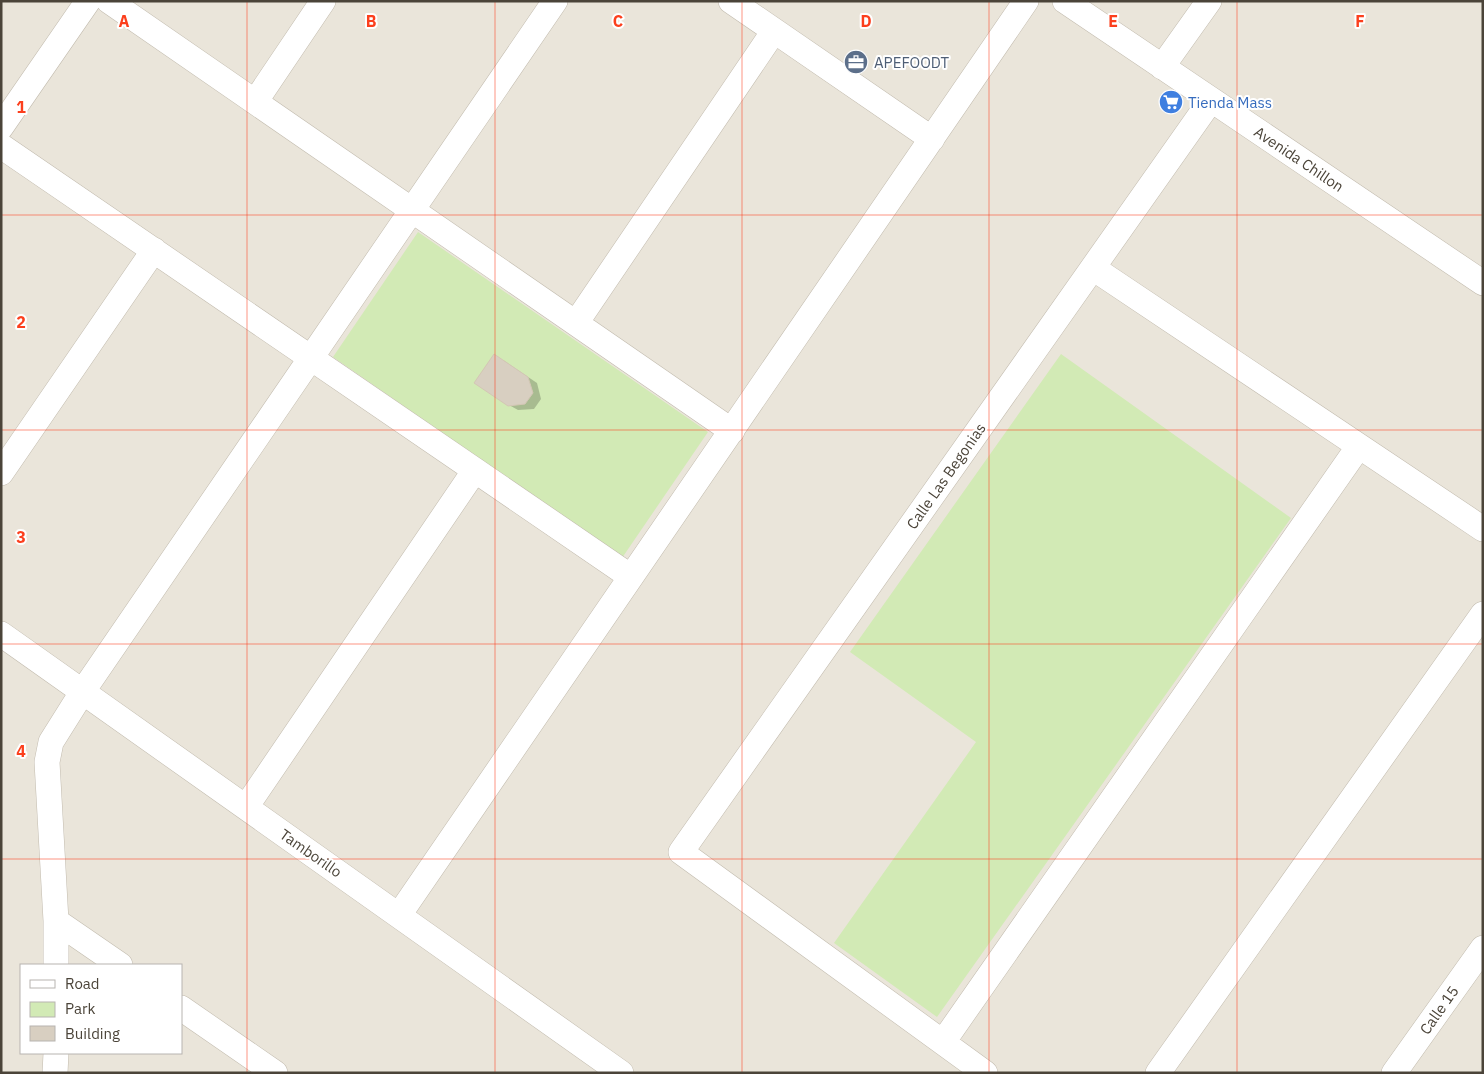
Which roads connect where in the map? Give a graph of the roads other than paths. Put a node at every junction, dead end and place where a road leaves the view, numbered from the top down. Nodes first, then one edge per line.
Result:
1 (88, 1) edge
2 (109, 1) edge
3 (323, 1) edge
4 (555, 1) edge
5 (730, 1) edge
6 (1026, 1) edge
7 (1065, 1) edge
8 (1209, 1) edge
9 (774, 31) junction
10 (1162, 67) junction
11 (1211, 100) junction
12 (255, 102) junction
13 (1, 127) edge
14 (932, 139) junction
15 (1, 146) edge
16 (412, 210) junction
17 (154, 250) junction
18 (1093, 268) junction
19 (1483, 284) edge
20 (576, 323) junction
21 (311, 358) junction
22 (732, 431) junction
23 (1359, 446) junction
24 (475, 470) junction
25 (1, 474) edge
26 (1483, 529) edge
27 (631, 577) junction
28 (1483, 614) edge
29 (1, 634) edge
30 (83, 691) junction
31 (246, 807) junction
32 (399, 916) junction
33 (56, 921) junction
34 (1483, 948) edge
35 (56, 964) edge
36 (119, 964) edge
37 (182, 1009) edge
38 (943, 1042) junction
39 (56, 1054) edge
40 (55, 1073) edge
41 (275, 1073) edge
42 (621, 1073) edge
43 (985, 1073) edge
44 (1158, 1073) edge
45 (1394, 1073) edge

1 - 13 street
2 - 12 street
3 - 12 street
4 - 16 street
5 - 9 street
6 - 14 street
7 - 10 street, Avenida Chillon
8 - 10 street
9 - 14 street
9 - 20 street
10 - 11 street, Avenida Chillon
11 - 18 street, Calle Las Begonias
11 - 19 street, Avenida Chillon
12 - 16 street
14 - 22 street
15 - 17 street
16 - 20 street
16 - 21 street
17 - 21 street
17 - 25 street
18 - 23 street
18 - 38 street, Calle Las Begonias
20 - 22 street
21 - 24 street
21 - 30 street
22 - 27 street
23 - 26 street
23 - 38 street
24 - 27 street
24 - 31 street
27 - 32 street
28 - 44 street
29 - 30 street, Tamborillo
30 - 31 street, Tamborillo
30 - 33 street
31 - 32 street, Tamborillo
32 - 42 street, Tamborillo
33 - 35 street
33 - 36 street
34 - 45 street, Calle 15
37 - 41 street
38 - 43 street
39 - 40 street

